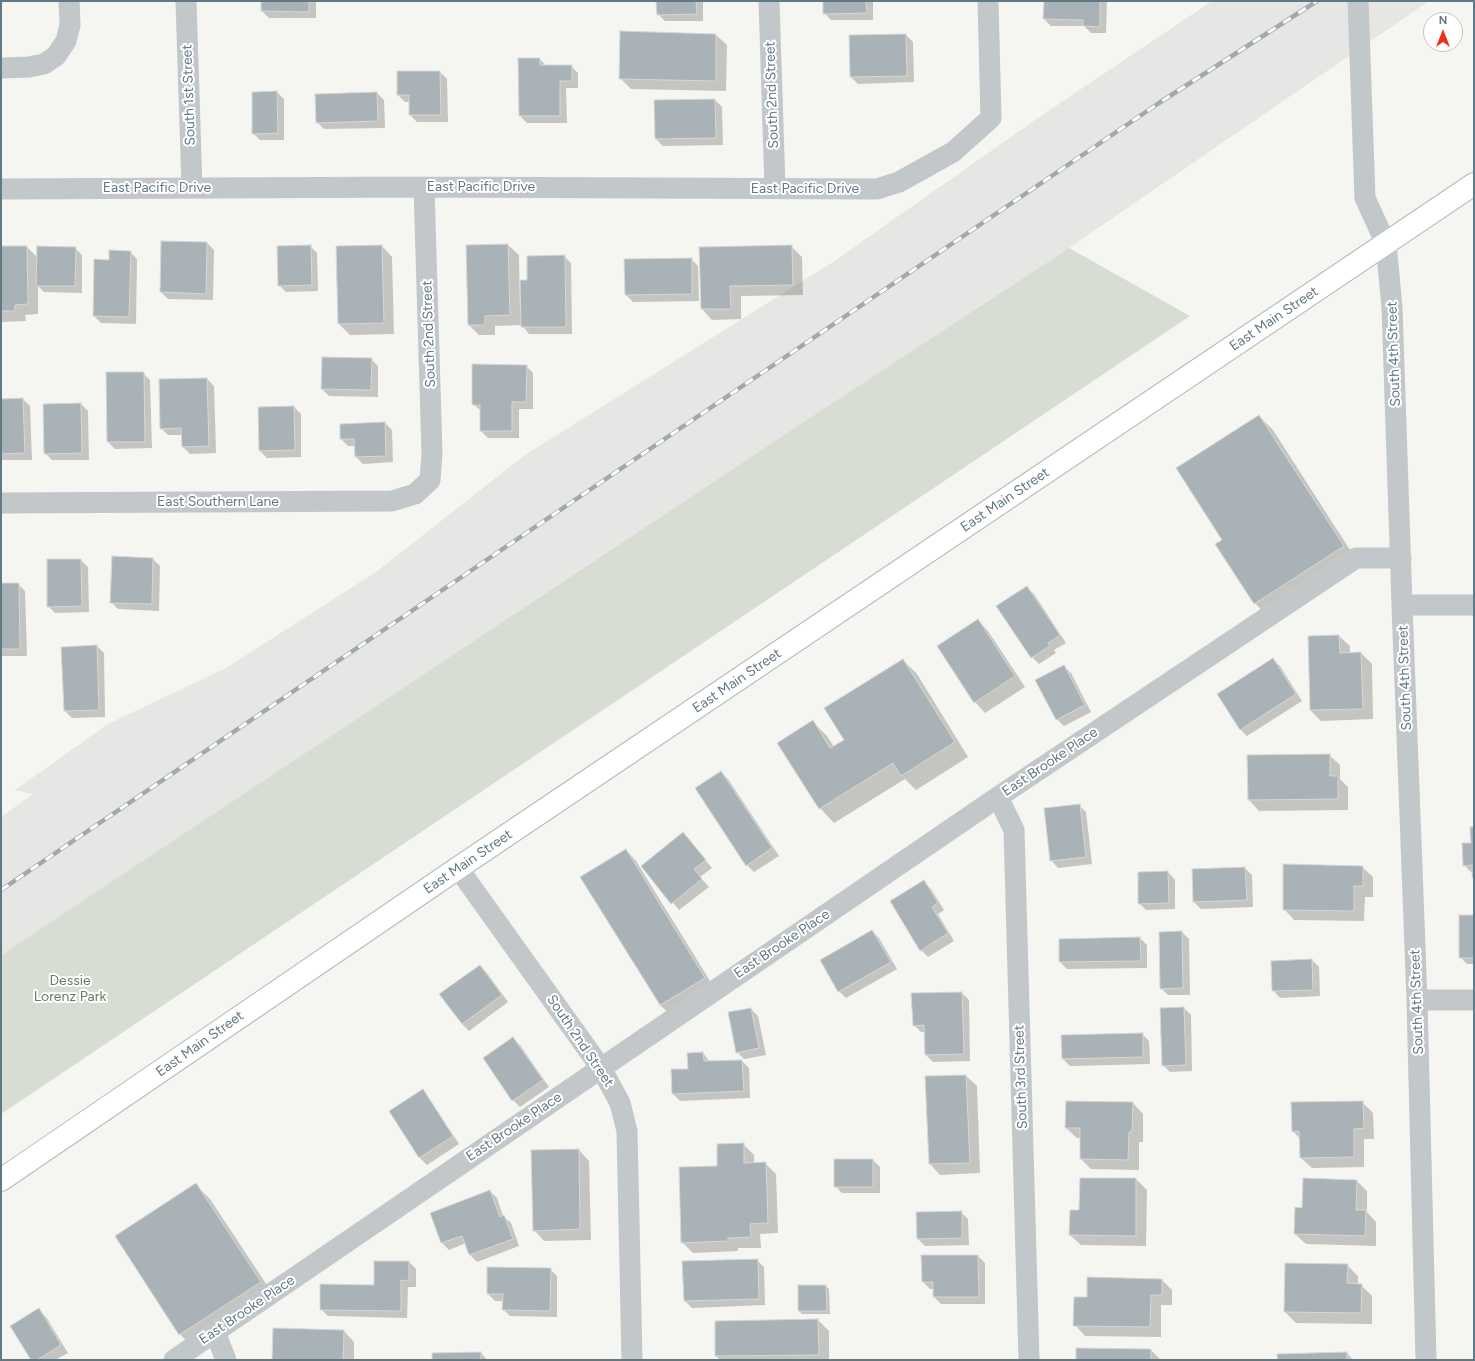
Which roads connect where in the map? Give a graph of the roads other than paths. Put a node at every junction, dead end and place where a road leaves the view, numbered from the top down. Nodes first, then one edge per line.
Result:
1 (69, 1) edge
2 (186, 1) edge
3 (769, 1) edge
4 (988, 1) edge
5 (1358, 1) edge
6 (1, 68) edge
7 (1474, 184) edge
8 (424, 187) junction
9 (192, 188) junction
10 (774, 188) junction
11 (1, 189) edge
12 (1386, 244) junction
13 (430, 480) joint
14 (1, 503) edge
15 (1401, 558) junction
16 (1402, 605) junction
17 (1474, 605) edge
18 (998, 797) junction
19 (458, 868) junction
20 (1417, 1000) junction
21 (1474, 1000) edge
22 (601, 1068) junction
23 (1, 1180) edge
24 (215, 1332) junction
25 (174, 1360) edge
26 (226, 1360) edge
27 (632, 1360) edge
28 (1029, 1360) edge
29 (1426, 1360) edge

1 - 6 street
2 - 9 street, South 1st Street
3 - 10 street, South 2nd Street
4 - 10 street, East Pacific Drive
5 - 12 street, South 4th Street
7 - 12 main road, East Main Street
8 - 9 street, East Pacific Drive
8 - 10 street, East Pacific Drive
8 - 13 street, South 2nd Street
9 - 11 street, East Pacific Drive
12 - 15 street, South 4th Street
12 - 19 main road, East Main Street
13 - 14 street, East Southern Lane
15 - 16 street, South 4th Street
15 - 18 street, East Brooke Place
16 - 17 street
16 - 20 street, South 4th Street
18 - 22 street, East Brooke Place
18 - 28 street, South 3rd Street
19 - 22 street, South 2nd Street
19 - 23 main road, East Main Street
20 - 21 street
20 - 29 street, South 4th Street
22 - 24 street, East Brooke Place
22 - 27 street, South 2nd Street
24 - 25 street, East Brooke Place
24 - 26 street

